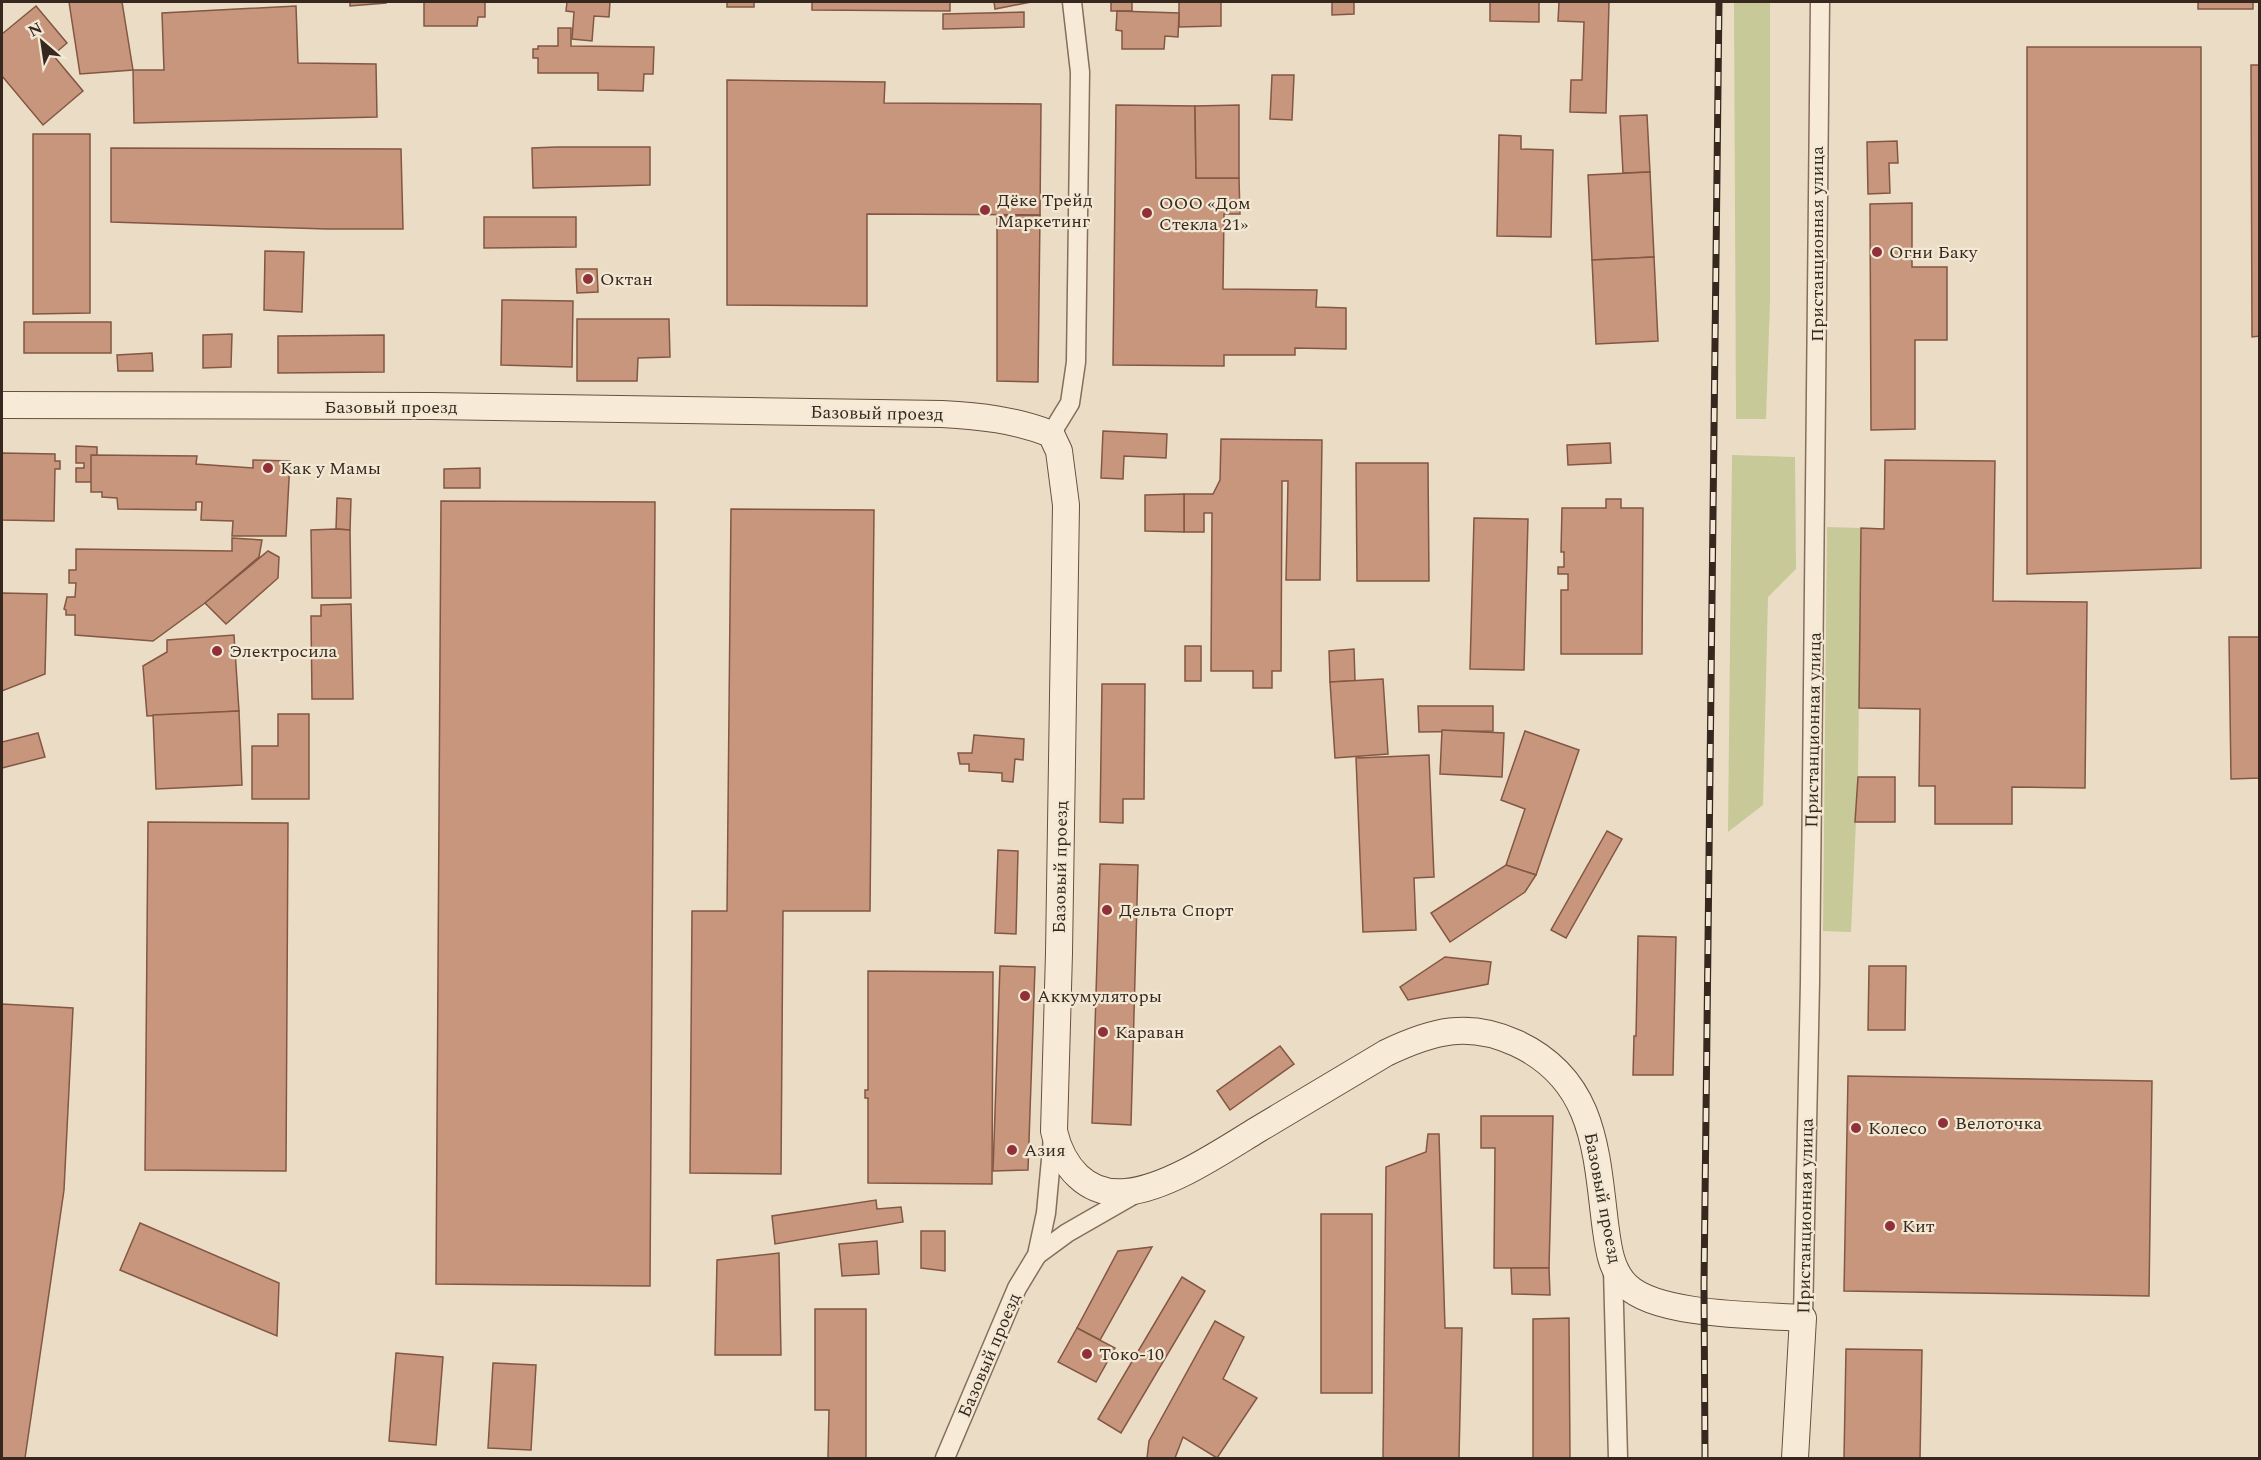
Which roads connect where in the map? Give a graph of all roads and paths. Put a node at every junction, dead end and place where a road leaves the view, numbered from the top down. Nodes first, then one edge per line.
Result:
1 (1072, 2) edge
2 (1820, 2) edge
3 (2, 405) edge
4 (1051, 434) junction
5 (1054, 1131) junction
6 (1147, 1188) junction
7 (1037, 1255) junction
8 (1613, 1267) junction
9 (1644, 1298) junction
10 (1615, 1308) junction
11 (1803, 1318) junction
12 (945, 1458) edge
13 (1618, 1458) edge
14 (1795, 1458) edge

1 - 4 street
2 - 11 street, Пристанционная улица
3 - 4 street, Базовый проезд
4 - 5 street, Базовый проезд
5 - 6 street, Базовый проезд
5 - 7 street, Базовый проезд
6 - 7 street, Базовый проезд
6 - 8 street, Базовый проезд
7 - 12 street, Базовый проезд
8 - 9 street, Базовый проезд
8 - 10 street
9 - 10 street
9 - 11 street, Базовый проезд
10 - 13 street
11 - 14 street, Пристанционная улица

